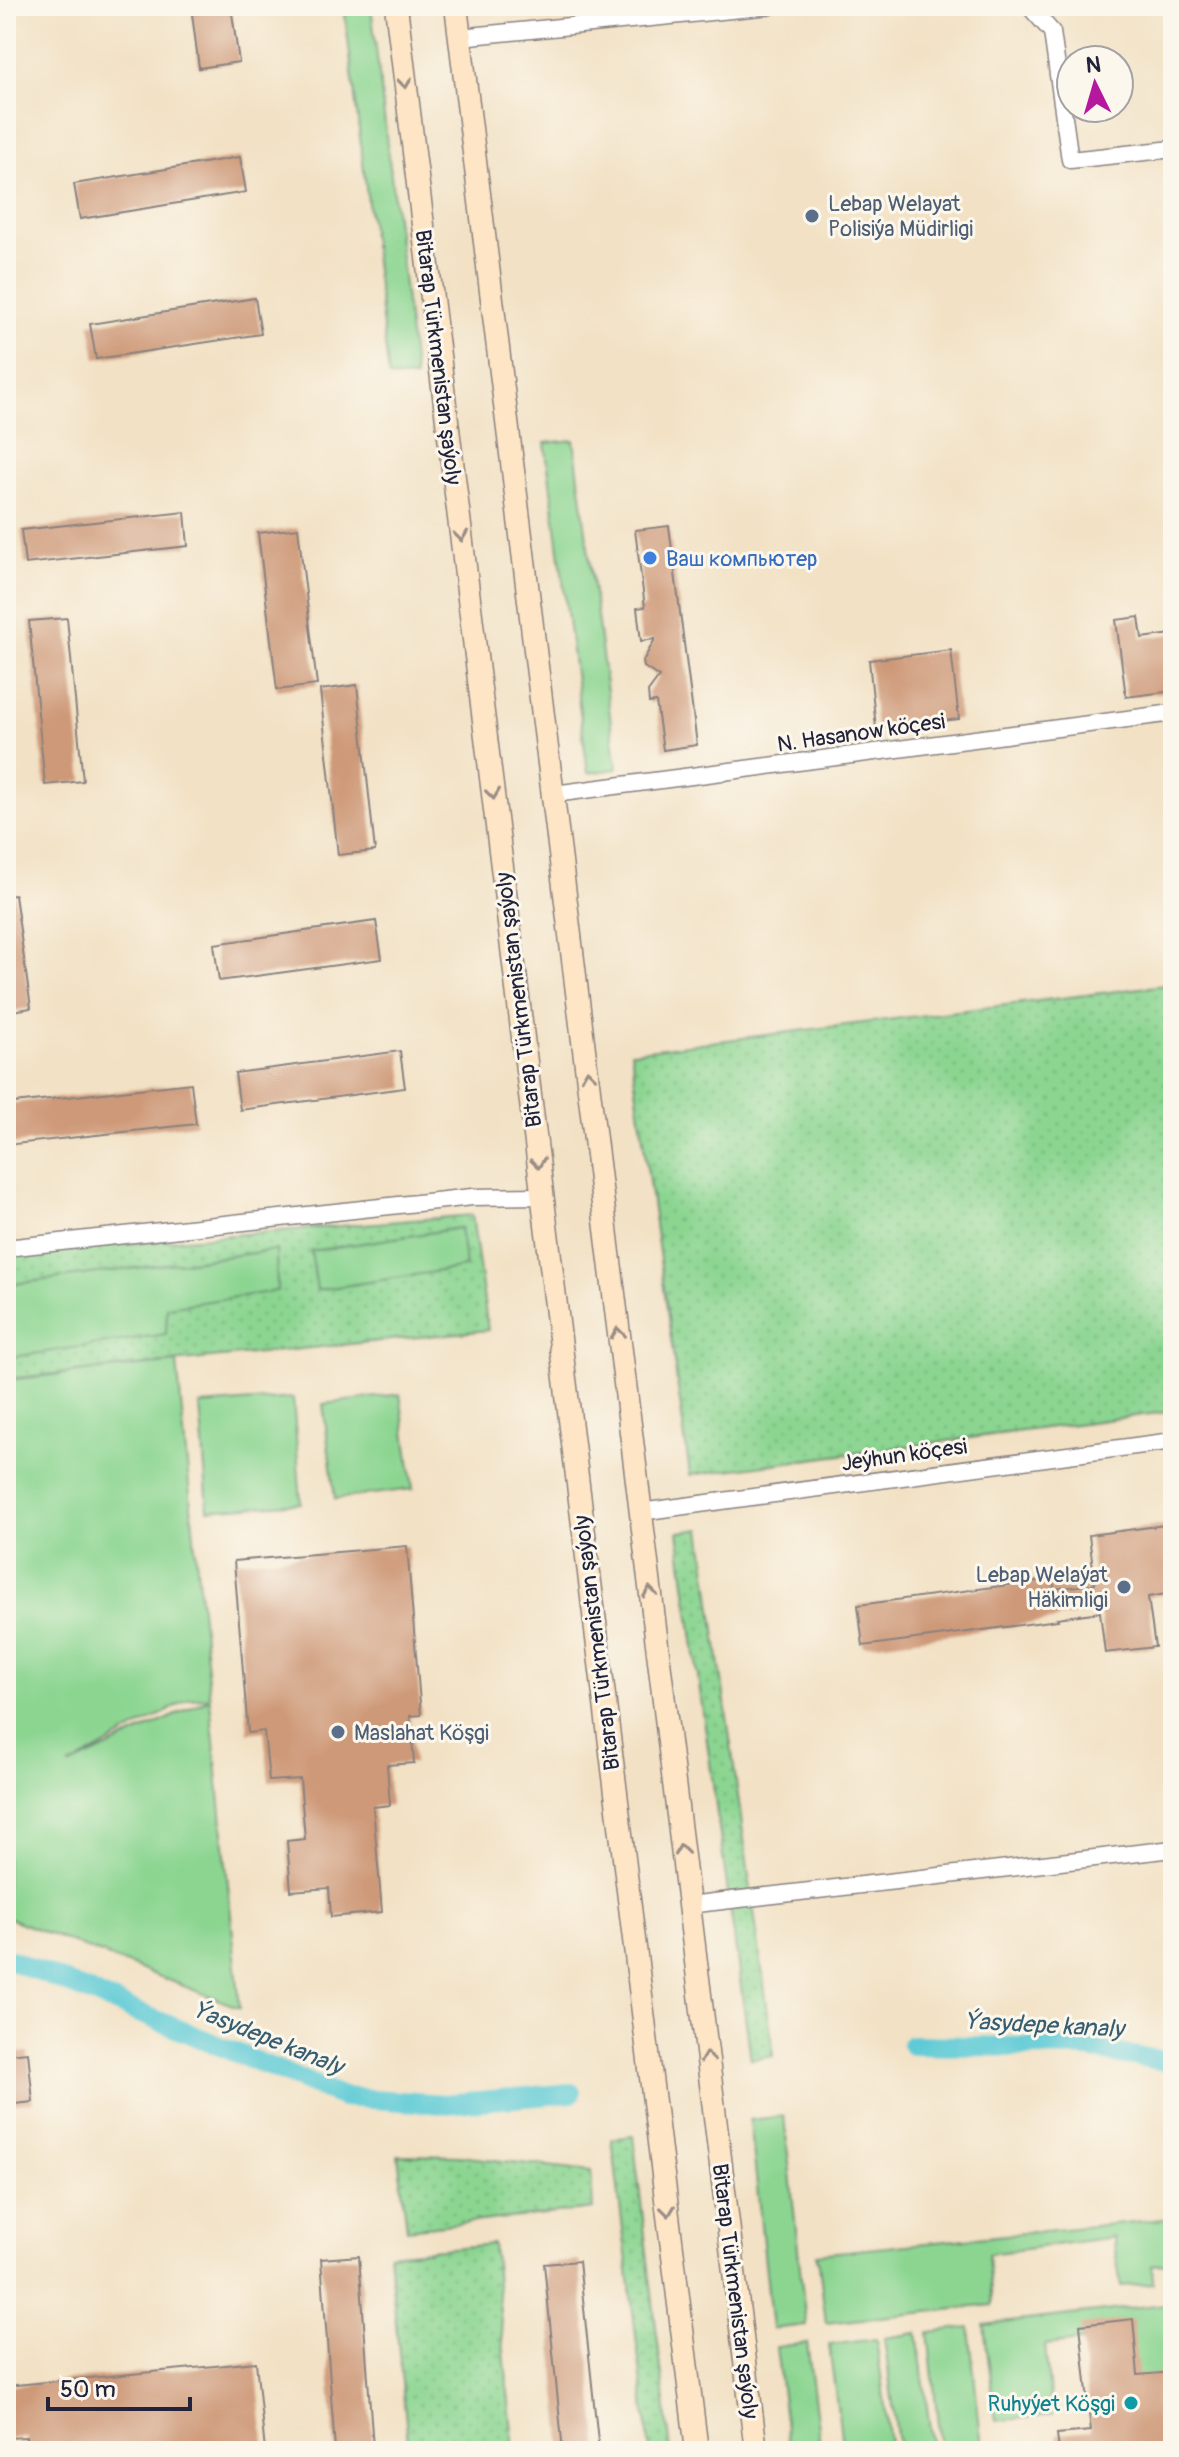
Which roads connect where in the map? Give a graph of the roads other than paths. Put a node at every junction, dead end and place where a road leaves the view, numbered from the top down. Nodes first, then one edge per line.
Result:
1 (396, 6) edge
2 (456, 6) edge
3 (771, 6) edge
4 (1029, 6) edge
5 (460, 37) junction
6 (1173, 149) edge
7 (1173, 713) edge
8 (554, 794) junction
9 (542, 1196) junction
10 (6, 1248) edge
11 (1173, 1441) edge
12 (640, 1512) junction
13 (1173, 1849) edge
14 (688, 1905) junction
15 (697, 2451) edge
16 (756, 2451) edge

1 -> 9 main road, Bitarap Türkmenistan şaýoly
2 - 5 main road
3 - 5 street
4 - 6 street
5 - 8 main road
7 - 8 street, N. Hasanow köçesi
12 -> 8 main road
9 - 10 street
9 -> 15 main road, Bitarap Türkmenistan şaýoly
11 - 12 street, Jeýhun köçesi
14 -> 12 main road
13 - 14 street
16 -> 14 main road, Bitarap Türkmenistan şaýoly

